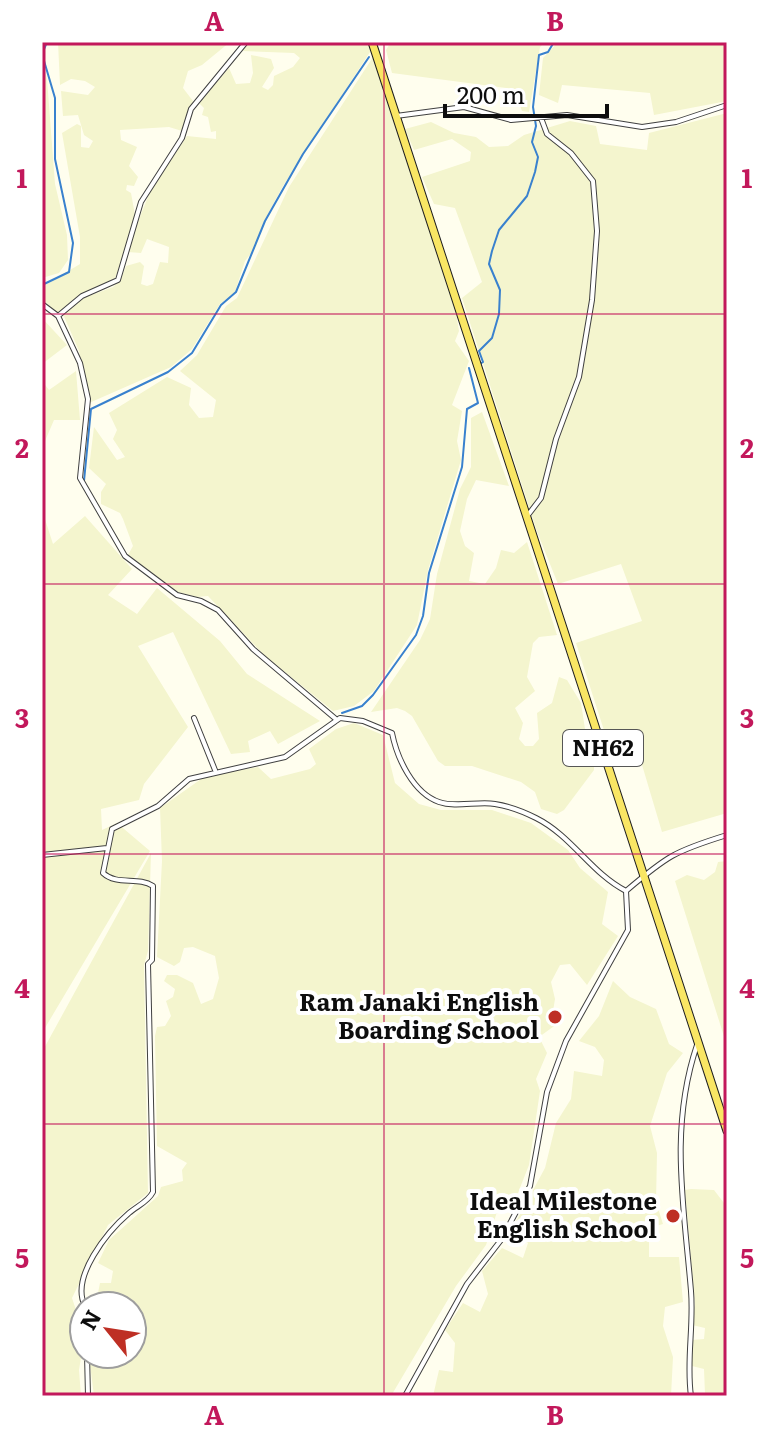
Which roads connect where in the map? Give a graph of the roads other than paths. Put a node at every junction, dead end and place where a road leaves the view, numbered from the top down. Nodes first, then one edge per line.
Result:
1 (246, 42) edge
2 (372, 42) edge
3 (727, 105) edge
4 (396, 116) junction
5 (537, 119) junction
6 (42, 304) edge
7 (58, 316) junction
8 (527, 519) junction
9 (194, 718) dead end
10 (337, 720) junction
11 (215, 770) junction
12 (727, 835) edge
13 (107, 848) junction
14 (42, 855) edge
15 (646, 874) junction
16 (626, 891) junction
17 (698, 1043) junction
18 (727, 1131) edge
19 (81, 1290) edge
20 (87, 1370) edge
21 (88, 1396) edge
22 (405, 1396) edge
23 (691, 1396) edge

1 - 7 street
2 - 4 main road, NH62
3 - 5 street
4 - 5 street
4 - 8 main road, NH62
5 - 8 street
6 - 7 street
7 - 10 street
8 - 15 main road, NH62
9 - 11 street
10 - 11 street
10 - 16 street
11 - 13 street
12 - 15 street
13 - 14 street
13 - 19 street
15 - 16 street
15 - 17 main road, NH62
16 - 22 street
17 - 18 main road, NH62
17 - 23 street
20 - 21 street

